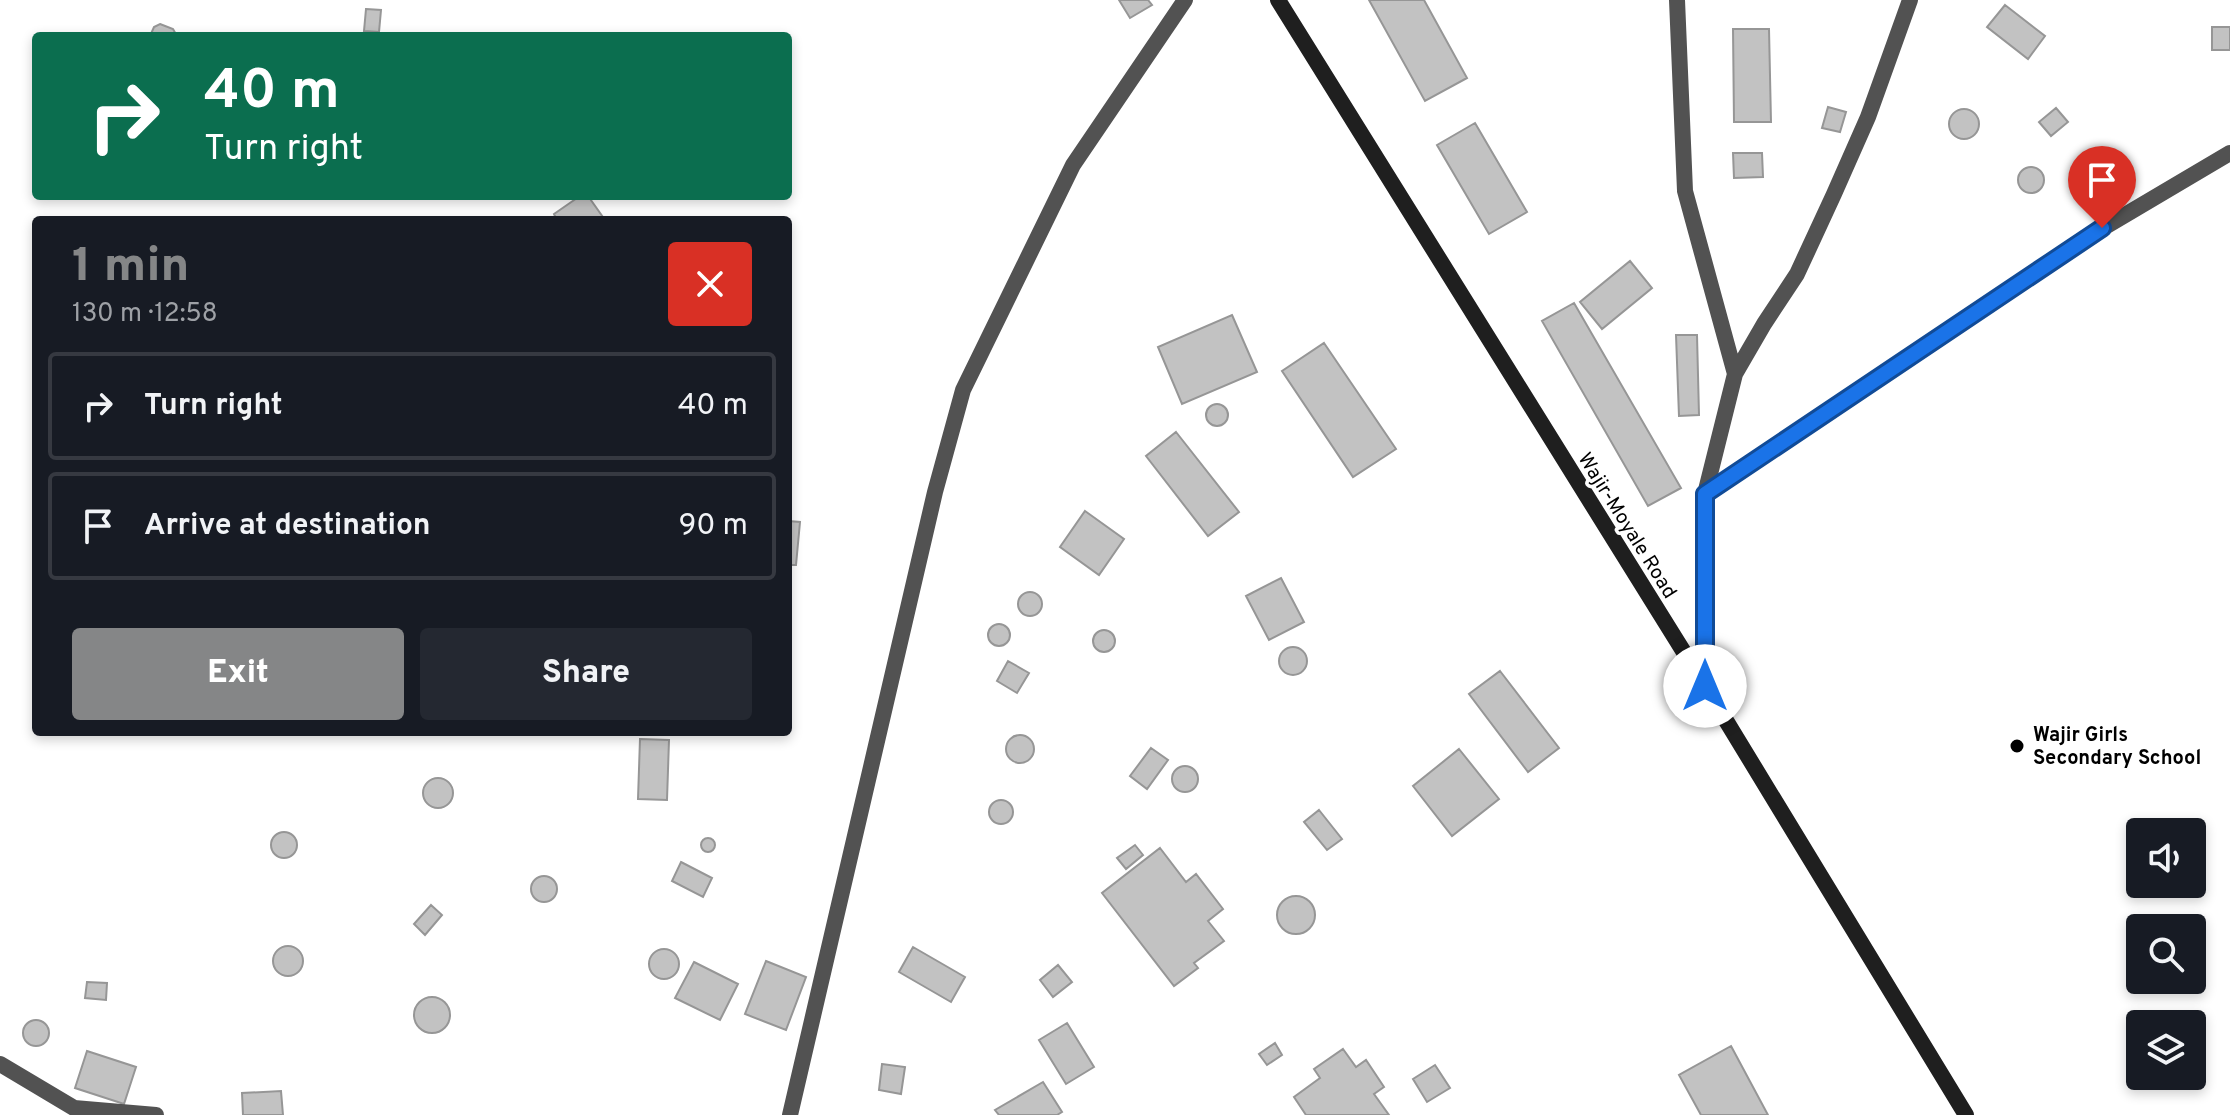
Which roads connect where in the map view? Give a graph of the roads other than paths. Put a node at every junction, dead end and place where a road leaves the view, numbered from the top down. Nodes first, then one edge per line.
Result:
1 (1185, 0) edge
2 (1278, 0) edge
3 (1677, 0) edge
4 (1910, 0) edge
5 (2230, 153) edge
6 (1735, 374) junction
7 (1705, 494) junction
8 (1705, 686) junction
9 (0, 1064) edge
10 (124, 1114) edge
11 (156, 1115) edge
12 (790, 1115) edge
13 (1966, 1115) edge

1 - 12 street
2 - 8 main road, Wajir-Moyale Road
3 - 6 street
4 - 6 street
5 - 7 street
6 - 7 street
7 - 8 street
8 - 13 main road, Wajir-Moyale Road
9 - 10 street
10 - 11 street

